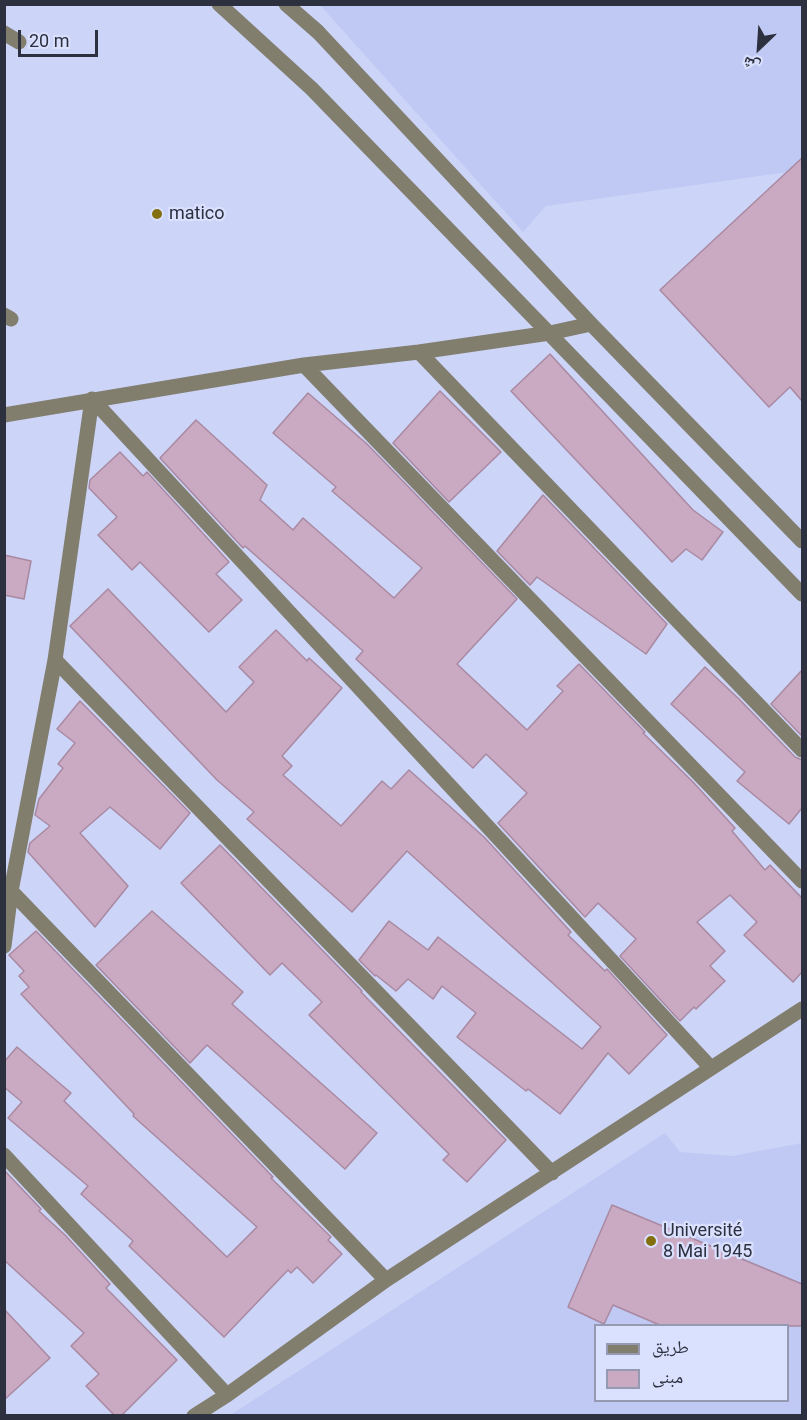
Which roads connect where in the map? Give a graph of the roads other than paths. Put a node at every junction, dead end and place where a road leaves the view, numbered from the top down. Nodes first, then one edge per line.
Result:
1 (219, 4) edge
2 (286, 4) edge
3 (4, 33) edge
4 (19, 42) dead end
5 (591, 324) junction
6 (550, 333) junction
7 (419, 352) junction
8 (303, 365) junction
9 (92, 399) junction
10 (4, 415) edge
11 (802, 541) edge
12 (802, 594) edge
13 (55, 660) junction
14 (802, 750) edge
15 (802, 881) edge
16 (11, 891) junction
17 (4, 946) edge
18 (802, 1009) edge
19 (711, 1068) junction
20 (4, 1155) edge
21 (552, 1173) junction
22 (386, 1280) junction
23 (227, 1395) junction
24 (194, 1416) edge

1 - 6 street
2 - 5 street
3 - 4 street
5 - 6 street
5 - 11 street
6 - 7 street
6 - 12 street
7 - 8 street
7 - 14 street
8 - 9 street
8 - 15 street
9 - 10 street
9 - 13 street
9 - 19 street
13 - 16 street
13 - 21 street
16 - 17 street
16 - 22 street
18 - 19 street
19 - 21 street
20 - 23 street
21 - 22 street
22 - 23 street
23 - 24 street

